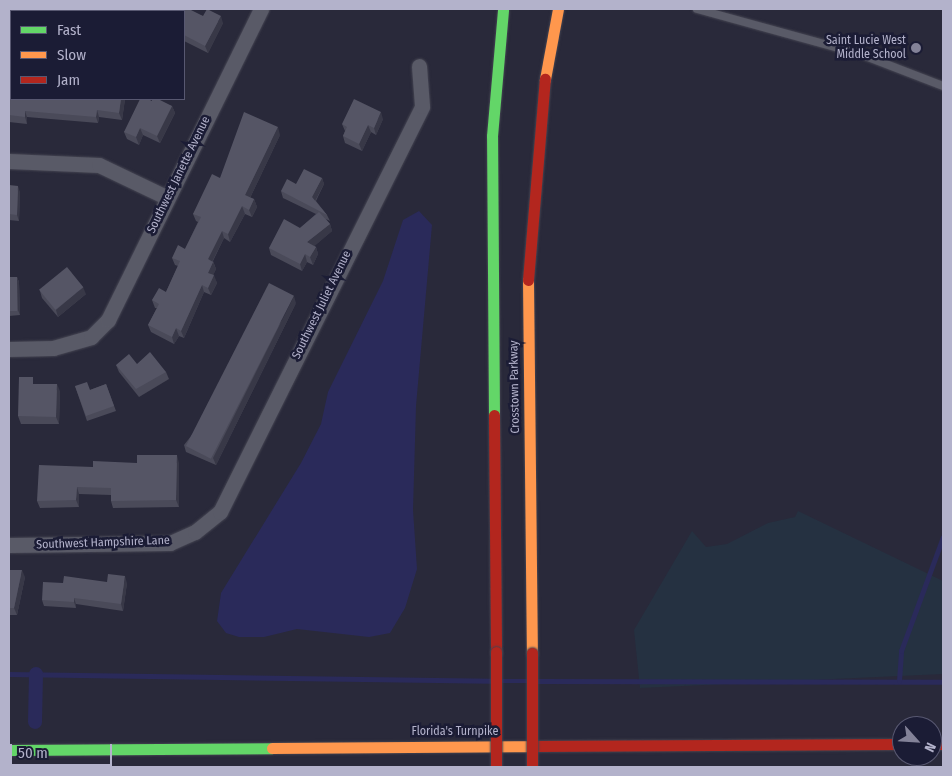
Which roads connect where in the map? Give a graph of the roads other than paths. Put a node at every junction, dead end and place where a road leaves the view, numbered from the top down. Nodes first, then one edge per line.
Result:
1 (261, 9) edge
2 (503, 9) edge
3 (558, 9) edge
4 (697, 9) edge
5 (419, 66) dead end
6 (943, 86) edge
7 (9, 161) edge
8 (168, 198) junction
9 (9, 349) edge
10 (195, 532) joint
11 (9, 545) edge
12 (892, 744) edge
13 (9, 750) edge
14 (496, 767) edge
15 (532, 767) edge

1 - 8 street, Southwest Janette Avenue
2 - 14 main road, Crosstown Parkway, bridge
3 - 15 main road, Crosstown Parkway, bridge
4 - 6 lane
5 - 10 street, Southwest Juliet Avenue
7 - 8 street
8 - 9 street, Southwest Janette Avenue
10 - 11 street, Southwest Hampshire Lane
12 - 13 main road, Florida's Turnpike

